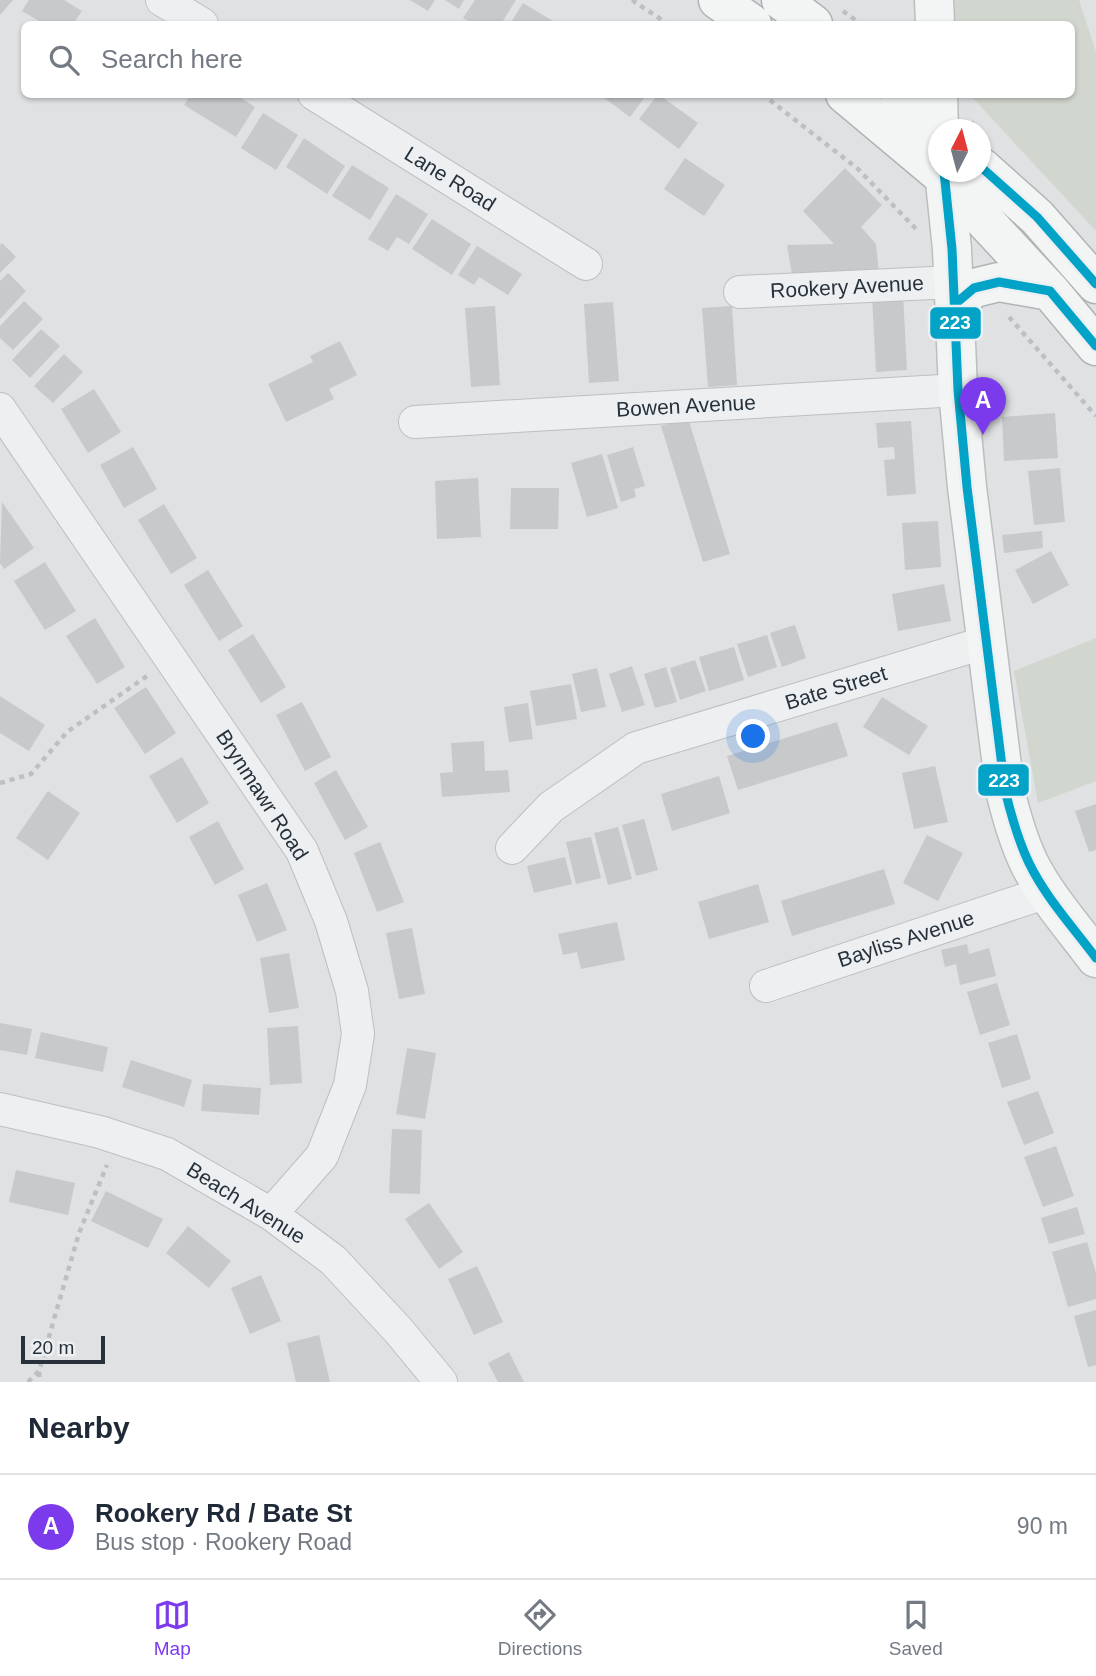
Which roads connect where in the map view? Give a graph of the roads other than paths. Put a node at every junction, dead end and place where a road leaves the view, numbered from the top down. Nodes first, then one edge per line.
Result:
1 (162, 0) edge
2 (718, 0) edge
3 (781, 0) edge
4 (934, 0) edge
5 (197, 21) edge
6 (748, 21) edge
7 (809, 21) edge
8 (935, 21) edge
9 (320, 98) edge
10 (850, 98) edge
11 (905, 98) edge
12 (935, 119) edge
13 (928, 161) edge
14 (991, 176) edge
15 (945, 182) edge
16 (951, 182) edge
17 (586, 264) dead end
18 (954, 284) junction
19 (1096, 284) edge
20 (1050, 291) junction
21 (740, 292) dead end
22 (1096, 346) edge
23 (958, 390) junction
24 (0, 409) edge
25 (415, 422) dead end
26 (988, 642) junction
27 (512, 848) dead end
28 (1046, 892) junction
29 (1096, 958) edge
30 (766, 986) dead end
31 (0, 1109) edge
32 (271, 1214) junction
33 (441, 1382) edge

1 - 5 street
2 - 6 main road
3 - 7 main road
4 - 8 main road
9 - 17 street, Lane Road
10 - 13 main road
11 - 12 main road
14 - 19 main road
15 - 18 main road
16 - 20 main road
18 - 20 main road
18 - 21 street, Rookery Avenue
18 - 23 main road
20 - 22 main road
23 - 25 street, Bowen Avenue
23 - 26 main road
24 - 32 street, Brynmawr Road
26 - 27 street, Bate Street
26 - 28 main road
28 - 29 main road
28 - 30 street, Bayliss Avenue
31 - 32 street, Beach Avenue
32 - 33 street, Beach Avenue

